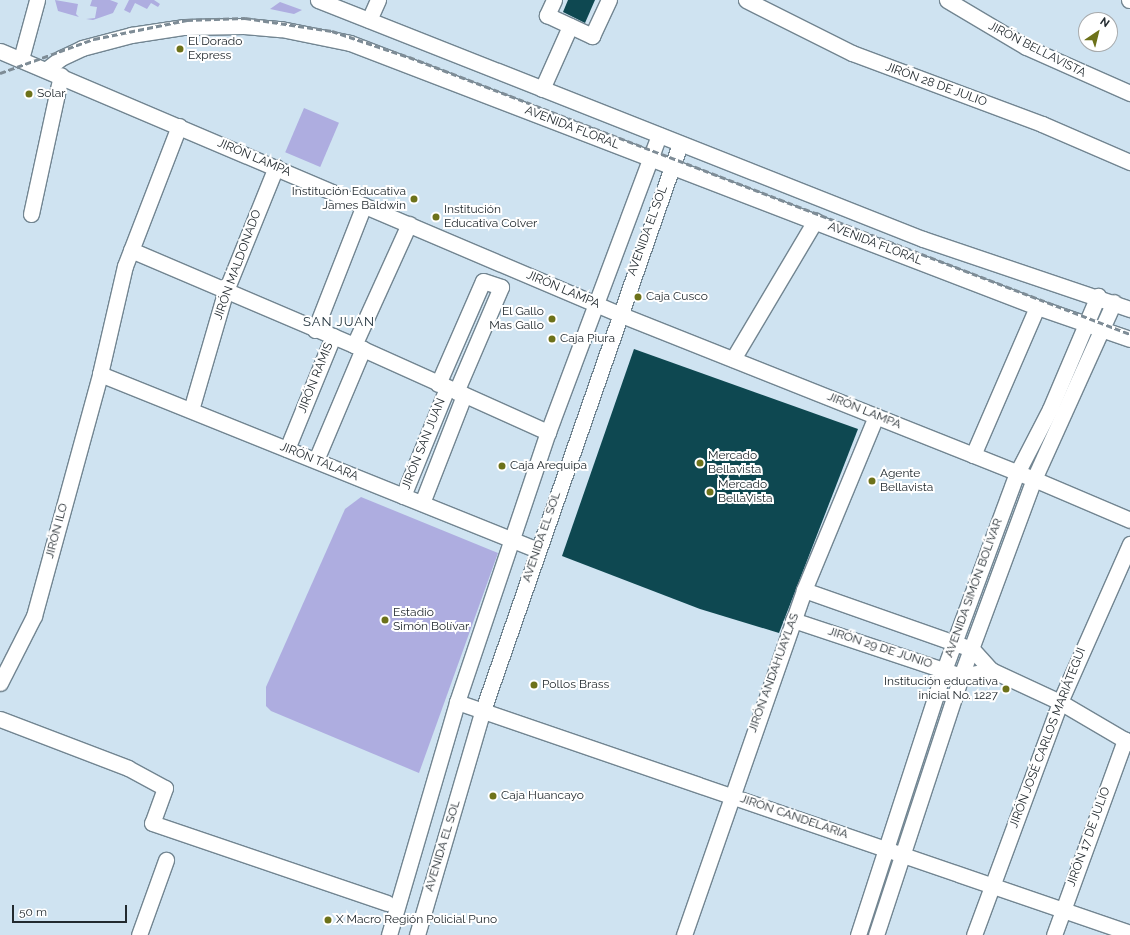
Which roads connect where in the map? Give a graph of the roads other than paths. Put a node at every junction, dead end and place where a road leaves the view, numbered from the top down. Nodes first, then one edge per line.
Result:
1 (37, 0) edge
2 (318, 0) edge
3 (378, 0) edge
4 (554, 0) edge
5 (609, 0) edge
6 (746, 0) edge
7 (947, 0) edge
8 (369, 20) junction
9 (570, 26) junction
10 (0, 51) edge
11 (21, 59) junction
12 (47, 69) junction
13 (61, 75) junction
14 (542, 89) junction
15 (1130, 93) edge
16 (179, 126) junction
17 (659, 136) junction
18 (680, 144) junction
19 (650, 157) junction
20 (1130, 162) edge
21 (672, 166) junction
22 (276, 167) junction
23 (364, 205) junction
24 (31, 214) dead end
25 (815, 221) junction
26 (409, 224) junction
27 (131, 250) junction
28 (225, 293) junction
29 (1098, 296) junction
30 (1114, 302) junction
31 (595, 304) junction
32 (1037, 307) junction
33 (1130, 308) edge
34 (619, 314) junction
35 (1088, 324) junction
36 (1103, 329) junction
37 (315, 330) junction
38 (333, 336) junction
39 (1130, 339) edge
40 (358, 347) junction
41 (733, 359) junction
42 (100, 374) junction
43 (451, 390) junction
44 (191, 410) junction
45 (876, 416) junction
46 (548, 432) junction
47 (287, 449) junction
48 (973, 455) junction
49 (316, 460) junction
50 (1017, 472) junction
51 (1034, 479) junction
52 (404, 496) junction
53 (422, 503) junction
54 (1130, 520) edge
55 (512, 540) junction
56 (1130, 544) edge
57 (537, 550) junction
58 (804, 590) junction
59 (793, 620) junction
60 (954, 642) junction
61 (972, 649) junction
62 (944, 670) junction
63 (990, 670) junction
64 (961, 676) junction
65 (0, 683) edge
66 (458, 702) junction
67 (1060, 702) junction
68 (483, 710) junction
69 (0, 720) edge
70 (1128, 741) edge
71 (731, 795) junction
72 (885, 849) junction
73 (902, 855) junction
74 (166, 860) dead end
75 (991, 885) junction
76 (387, 903) dead end
77 (1062, 910) junction
78 (1130, 933) edge
79 (139, 935) edge
80 (389, 935) edge
81 (417, 935) edge
82 (684, 935) edge
83 (858, 935) edge
84 (876, 935) edge
85 (974, 935) edge
86 (1054, 935) edge

1 - 11 street
2 - 8 street, AVENIDA FLORAL
3 - 8 street
4 - 9 street
5 - 9 street
6 - 20 street, JIRÓN 28 DE JULIO
7 - 15 street, JIRÓN BELLAVISTA
8 - 14 street, AVENIDA FLORAL
9 - 14 street
10 - 11 street, JIRÓN LAMPA
11 - 12 street, JIRÓN LAMPA
12 - 13 street, JIRÓN LAMPA
12 - 19 street, AVENIDA FLORAL
13 - 16 street, JIRÓN LAMPA
13 - 24 street
14 - 17 street, AVENIDA FLORAL
16 - 22 street, JIRÓN LAMPA
16 - 27 street, JIRÓN ILO
17 - 18 street, AVENIDA FLORAL
17 - 19 street, AVENIDA EL SOL
18 - 21 street, AVENIDA EL SOL
18 - 29 street, AVENIDA FLORAL
19 - 21 street, AVENIDA FLORAL
19 - 31 street, AVENIDA EL SOL
21 - 25 street, AVENIDA FLORAL
21 - 34 street, AVENIDA EL SOL
22 - 23 street, JIRÓN LAMPA
22 - 28 street, JIRÓN MALDONADO
23 - 26 street, JIRÓN LAMPA
23 - 37 street, JIRÓN RAMIS
25 - 32 street, AVENIDA FLORAL
25 - 41 street
26 - 31 street, JIRÓN LAMPA
26 - 40 street, JIRÓN RAMIS
27 - 28 street
27 - 42 street, JIRÓN ILO
28 - 37 street
28 - 44 street, JIRÓN MALDONADO
29 - 30 street, AVENIDA FLORAL
29 - 35 street, AVENIDA SIMÓN BOLÍVAR
30 - 33 street, AVENIDA FLORAL
30 - 36 street, AVENIDA SIMÓN BOLÍVAR
31 - 34 street, JIRÓN LAMPA
31 - 46 street, AVENIDA EL SOL
32 - 35 street, AVENIDA FLORAL
32 - 48 street
34 - 41 street, JIRÓN LAMPA
34 - 57 street, AVENIDA EL SOL
35 - 36 street, AVENIDA FLORAL
35 - 50 street, AVENIDA SIMÓN BOLÍVAR
36 - 39 street, AVENIDA FLORAL
36 - 51 street, AVENIDA SIMÓN BOLÍVAR
37 - 38 street, JIRÓN RAMIS
38 - 40 street
38 - 47 street, JIRÓN RAMIS
40 - 43 street
40 - 49 street, JIRÓN RAMIS
41 - 45 street, JIRÓN LAMPA
42 - 44 street, JIRÓN TALARA
42 - 65 street, JIRÓN ILO
43 - 43 street, JIRÓN SAN JUAN
43 - 46 street
43 - 52 street, JIRÓN SAN JUAN
43 - 53 street, JIRÓN SAN JUAN
44 - 47 street, JIRÓN TALARA
45 - 48 street, JIRÓN LAMPA
45 - 58 street, JIRÓN ANDAHUAYLAS
46 - 55 street, AVENIDA EL SOL
47 - 49 street, JIRÓN TALARA
48 - 50 street, JIRÓN LAMPA
49 - 52 street, JIRÓN TALARA
50 - 51 street, JIRÓN LAMPA
50 - 60 street, AVENIDA SIMÓN BOLÍVAR
51 - 54 street, JIRÓN LAMPA
51 - 61 street, AVENIDA SIMÓN BOLÍVAR
52 - 53 street, JIRÓN TALARA
53 - 55 street, JIRÓN TALARA
55 - 57 street, JIRÓN TALARA
55 - 66 street, AVENIDA EL SOL
56 - 67 street, JIRÓN JOSÉ CARLOS MARIÁTEGUI
57 - 68 street, AVENIDA EL SOL
58 - 59 street, JIRÓN ANDAHUAYLAS
58 - 60 street
59 - 62 street, JIRÓN 29 DE JUNIO
59 - 71 street, JIRÓN ANDAHUAYLAS
60 - 61 street
60 - 62 street, AVENIDA SIMÓN BOLÍVAR
61 - 63 street
61 - 64 street, AVENIDA SIMÓN BOLÍVAR
62 - 64 street, JIRÓN 29 DE JUNIO
62 - 72 street, AVENIDA SIMÓN BOLÍVAR
63 - 64 street
63 - 67 street
64 - 73 street, AVENIDA SIMÓN BOLÍVAR
66 - 68 street, JIRÓN CANDELARIA
66 - 80 street, AVENIDA EL SOL
67 - 70 street
67 - 75 street, JIRÓN JOSÉ CARLOS MARIÁTEGUI
68 - 71 street, JIRÓN CANDELARIA
68 - 81 street, AVENIDA EL SOL
69 - 76 street
70 - 77 street, JIRÓN 17 DE JULIO
71 - 72 street, JIRÓN CANDELARIA
71 - 82 street, JIRÓN ANDAHUAYLAS
72 - 73 street, JIRÓN CANDELARIA
72 - 83 street, AVENIDA SIMÓN BOLÍVAR
73 - 75 street, JIRÓN CANDELARIA
73 - 84 street, AVENIDA SIMÓN BOLÍVAR
74 - 79 street
75 - 77 street, JIRÓN CANDELARIA
75 - 85 street, JIRÓN JOSÉ CARLOS MARIÁTEGUI
77 - 78 street, JIRÓN CANDELARIA
77 - 86 street, JIRÓN 17 DE JULIO

